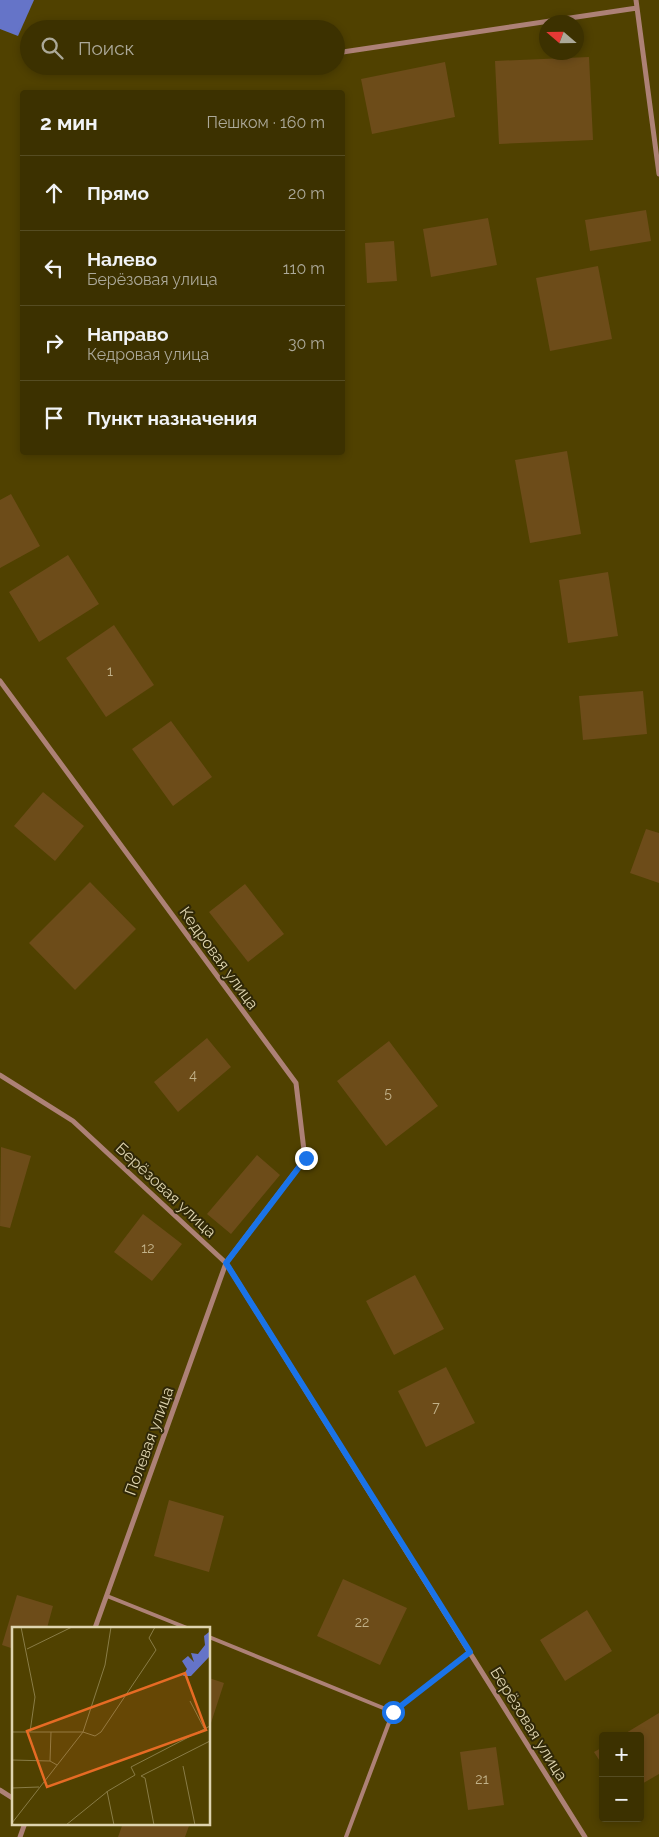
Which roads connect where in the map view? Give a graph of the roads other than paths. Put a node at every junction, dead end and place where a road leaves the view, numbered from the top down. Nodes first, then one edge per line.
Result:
1 (636, 0) edge
2 (637, 8) junction
3 (345, 52) edge
4 (659, 174) edge
5 (0, 681) edge
6 (0, 1075) edge
7 (226, 1263) junction
8 (107, 1596) junction
9 (95, 1627) edge
10 (184, 1627) edge
11 (210, 1637) edge
12 (470, 1652) junction
13 (393, 1712) junction
14 (0, 1790) edge
15 (12, 1798) edge
16 (25, 1824) edge
17 (20, 1837) edge
18 (346, 1837) edge
19 (585, 1837) edge

1 - 2 street
2 - 3 street
2 - 4 street
5 - 7 street, Кедровая улица
6 - 7 street, Берёзовая улица
7 - 8 street, Полевая улица
7 - 12 street, Берёзовая улица
8 - 9 street, Полевая улица
8 - 10 lane
11 - 13 lane
12 - 13 lane
12 - 19 street, Берёзовая улица
13 - 18 lane
14 - 15 street
16 - 17 street

